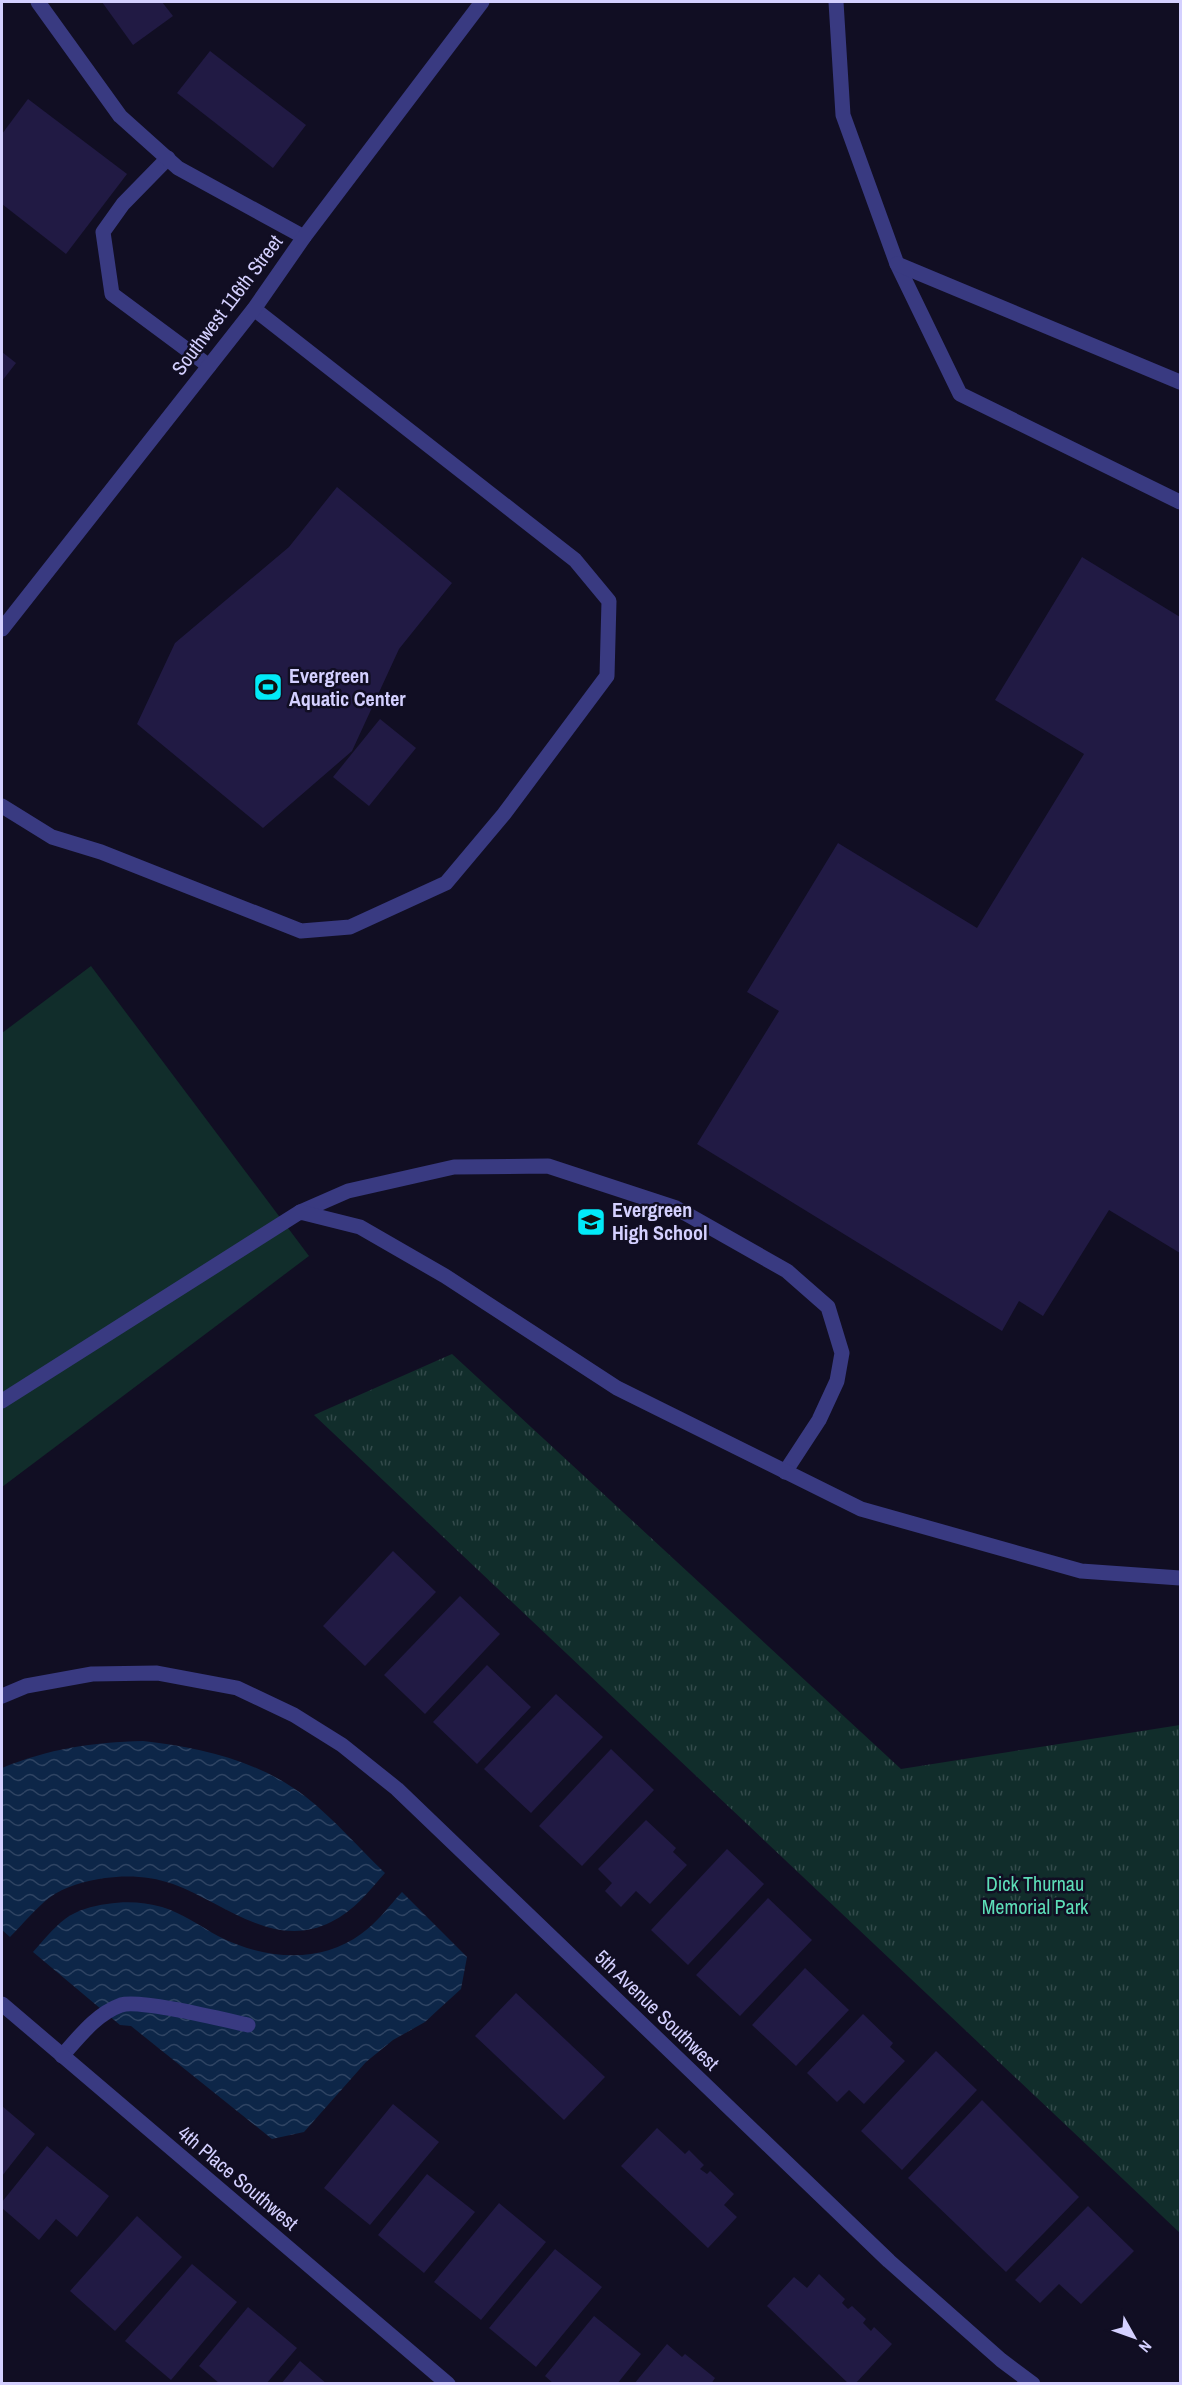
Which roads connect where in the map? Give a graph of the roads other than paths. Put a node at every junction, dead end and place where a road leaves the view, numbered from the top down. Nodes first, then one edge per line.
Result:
1 (38, 2) edge
2 (482, 2) edge
3 (836, 2) edge
4 (168, 158) junction
5 (304, 237) junction
6 (897, 264) junction
7 (254, 309) junction
8 (209, 366) junction
9 (1180, 382) edge
10 (1180, 502) edge
11 (2, 629) edge
12 (2, 806) edge
13 (300, 1212) junction
14 (2, 1401) edge
15 (785, 1472) junction
16 (1180, 1578) edge
17 (2, 1696) edge
18 (2, 2004) edge
19 (248, 2025) dead end
20 (62, 2056) junction
21 (448, 2384) edge
22 (1033, 2384) edge

1 - 4 street
2 - 5 street, Southwest 116th Street
3 - 6 street
4 - 5 street
4 - 8 street
5 - 7 street, Southwest 116th Street
6 - 9 street
6 - 10 street
7 - 8 street, Southwest 116th Street
7 - 12 street
8 - 11 street, Southwest 116th Street
13 - 14 street
13 - 15 street
13 - 15 street
15 - 16 street
17 - 22 street, 5th Avenue Southwest
18 - 20 street, 4th Place Southwest
19 - 20 street
20 - 21 street, 4th Place Southwest

